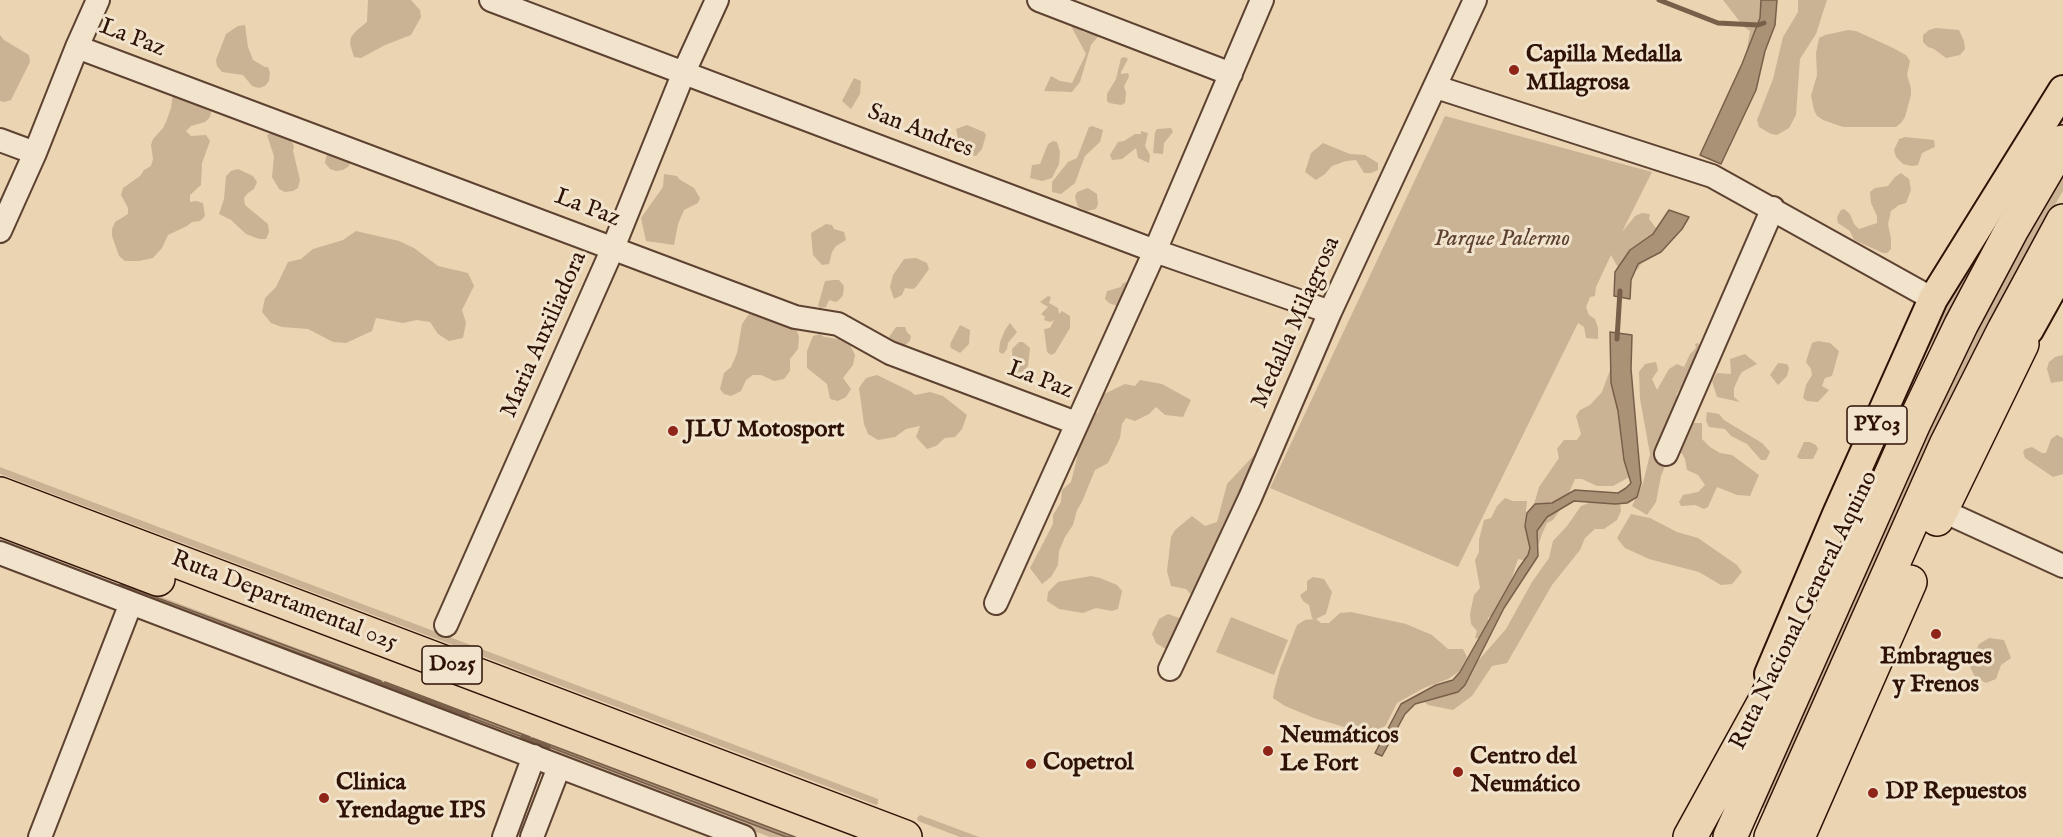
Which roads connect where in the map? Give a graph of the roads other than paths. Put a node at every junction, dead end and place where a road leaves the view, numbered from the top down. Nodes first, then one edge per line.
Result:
1 (98, 0) edge
2 (491, 0) edge
3 (717, 0) edge
4 (1039, 0) edge
5 (1262, 0) edge
6 (1475, 0) edge
7 (77, 47) junction
8 (684, 72) junction
9 (1231, 74) junction
10 (1436, 87) junction
11 (2063, 90) edge
12 (0, 140) edge
13 (2063, 142) edge
14 (35, 153) junction
15 (1773, 208) junction
16 (2063, 221) edge
17 (0, 231) edge
18 (2011, 231) junction
19 (2063, 232) edge
20 (614, 248) junction
21 (1155, 251) junction
22 (2063, 269) edge
23 (1933, 299) junction
24 (1330, 312) junction
25 (2029, 330) junction
26 (1076, 423) junction
27 (1666, 454) dead end
28 (0, 494) edge
29 (1941, 510) junction
30 (0, 519) edge
31 (0, 553) edge
32 (2063, 566) edge
33 (131, 603) junction
34 (996, 603) dead end
35 (446, 625) dead end
36 (1170, 669) dead end
37 (534, 756) junction
38 (559, 767) junction
39 (1724, 777) junction
40 (40, 837) edge
41 (504, 837) edge
42 (532, 837) edge
43 (744, 837) edge
44 (843, 837) edge
45 (905, 837) edge
46 (1690, 837) edge
47 (1730, 837) edge
48 (1771, 837) edge
49 (1798, 837) edge

1 - 7 street
2 - 8 street, San Andres
3 - 8 street, Maria Auxiliadora
4 - 9 street
5 - 9 street
6 - 10 street, Medalla Milagrosa
7 - 14 street
7 - 20 street, La Paz
8 - 20 street, Maria Auxiliadora
8 - 21 street, San Andres
9 - 21 street
10 - 15 street
10 - 24 street, Medalla Milagrosa
11 - 23 main road, PY03
12 - 14 street
13 - 18 highway, Ruta Nacional General Aquino / PY03
14 - 17 street
15 - 23 street
15 - 27 street
16 - 48 highway
18 - 39 highway, Ruta Nacional General Aquino / PY03
18 - 47 highway, Ruta Nacional General Aquino / PY03
19 - 25 highway
20 - 26 street, La Paz
20 - 35 street, Maria Auxiliadora
21 - 24 street, San Andres
21 - 26 street
22 - 25 main road
23 - 39 main road, PY03
24 - 36 street, Medalla Milagrosa
25 - 29 highway
26 - 34 street
28 - 45 highway, Ruta Departamental 025 / D025
29 - 32 street
29 - 49 highway
30 - 44 highway, Ruta Departamental 025 / D025
31 - 33 street
33 - 37 street
33 - 40 street
37 - 38 street
37 - 41 street
38 - 42 street
38 - 43 street
39 - 46 highway, Ruta Nacional General Aquino / PY03

